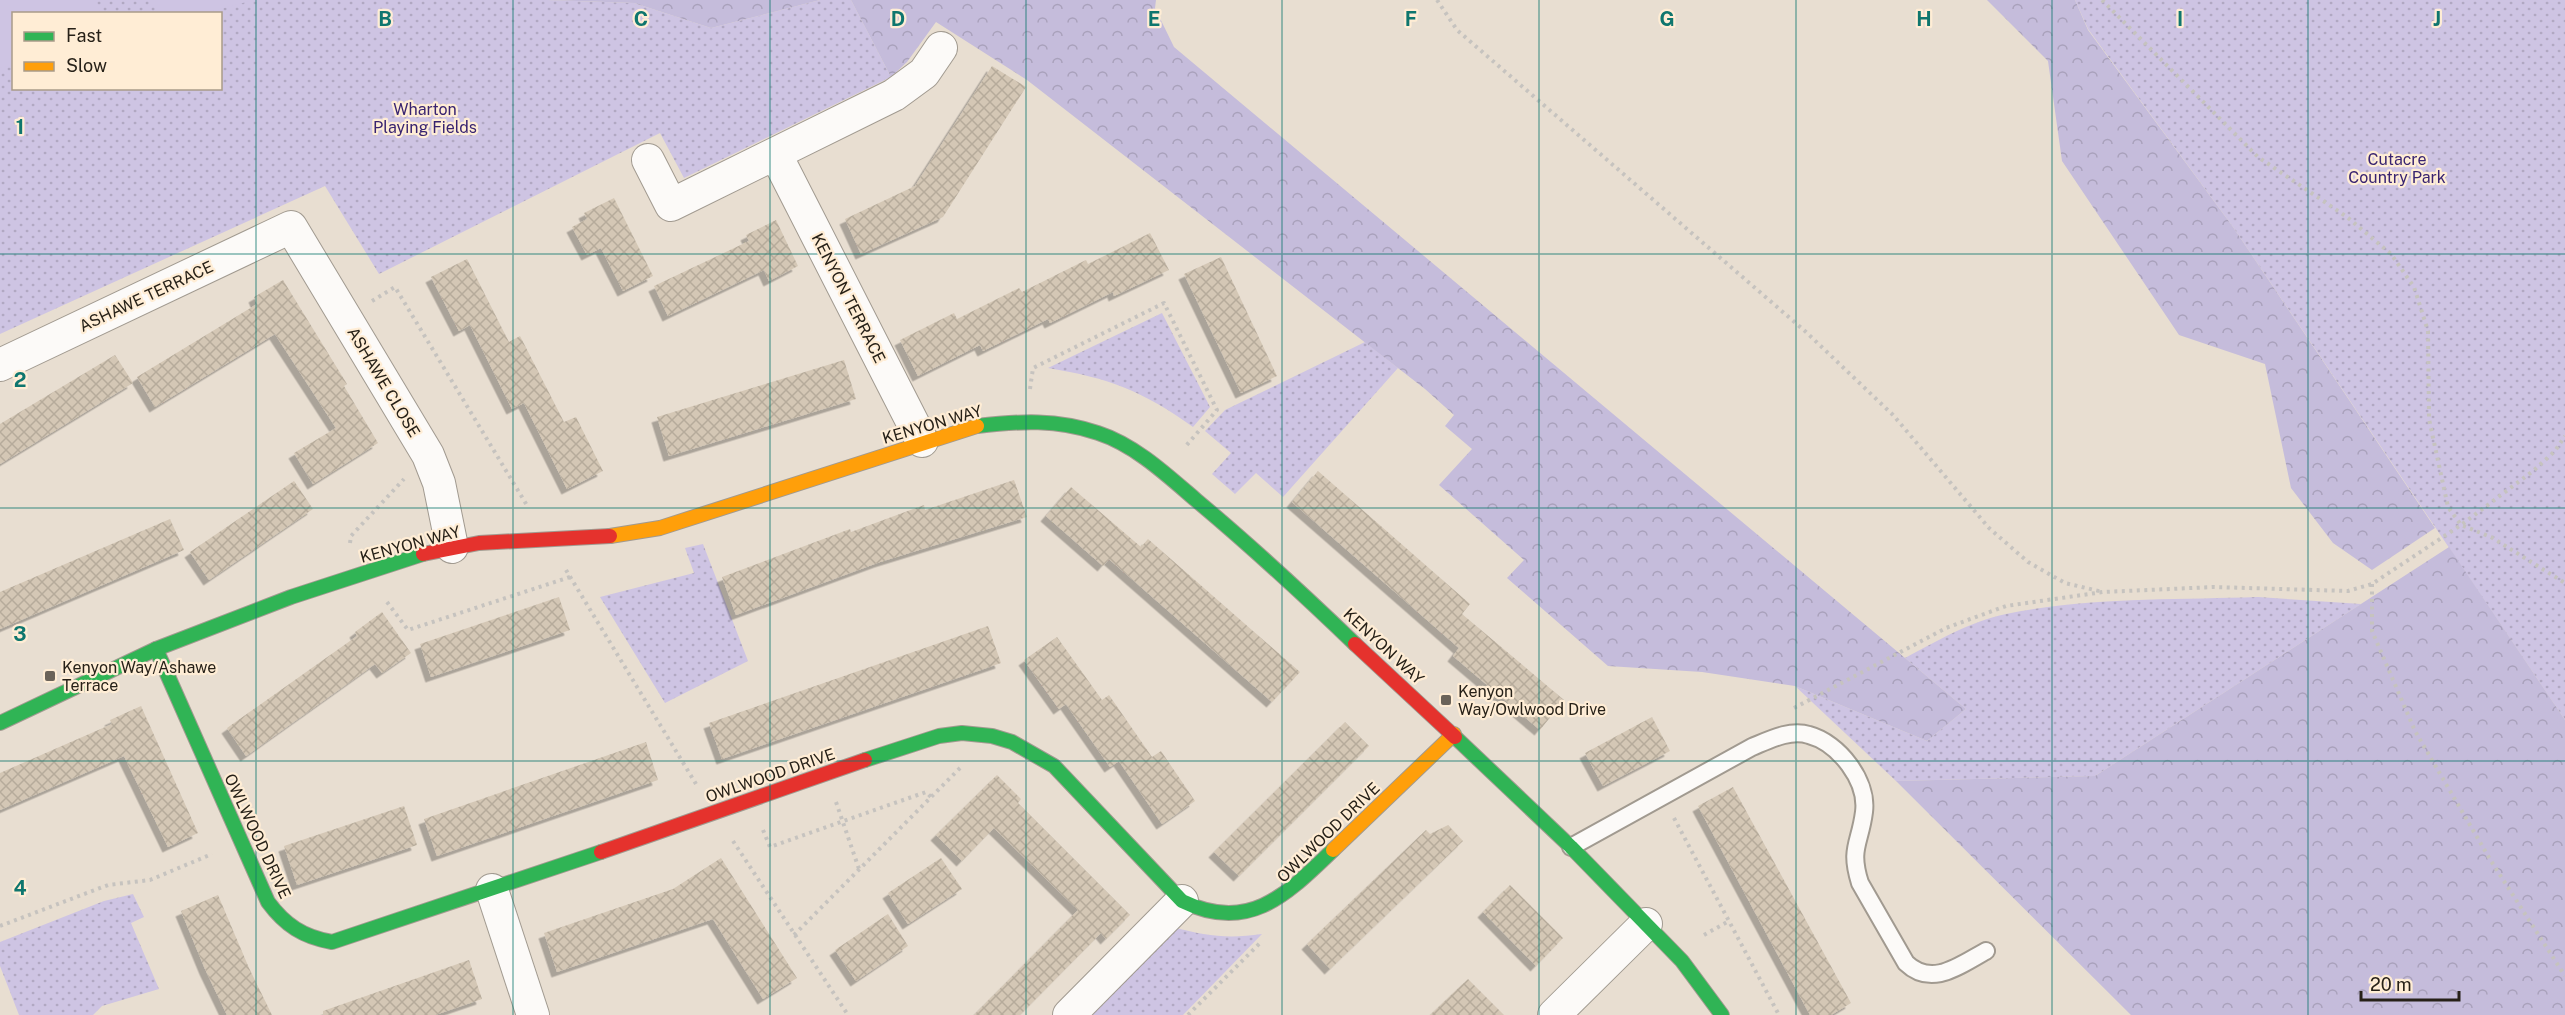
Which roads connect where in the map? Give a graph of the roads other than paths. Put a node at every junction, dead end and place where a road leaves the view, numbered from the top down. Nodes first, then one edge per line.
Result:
1 (941, 48) dead end
2 (776, 155) junction
3 (648, 160) dead end
4 (291, 227) joint
5 (0, 365) edge
6 (922, 441) junction
7 (452, 547) junction
8 (156, 650) junction
9 (0, 723) edge
10 (1454, 734) junction
11 (1571, 847) junction
12 (492, 890) junction
13 (1182, 900) junction
14 (1646, 924) junction
15 (1986, 951) dead end
16 (533, 1015) edge
17 (1069, 1015) edge
18 (1554, 1015) edge
19 (1722, 1015) edge

1 - 2 street
2 - 3 street
2 - 6 street, KENYON TERRACE
4 - 5 street, ASHAWE TERRACE
4 - 7 street, ASHAWE CLOSE
6 - 7 street, KENYON WAY
6 - 10 street, KENYON WAY
7 - 8 street, KENYON WAY
8 - 9 street, KENYON WAY
8 - 12 street, OWLWOOD DRIVE
10 - 11 street, KENYON WAY
10 - 13 street, OWLWOOD DRIVE
11 - 14 street, KENYON WAY
11 - 15 lane
12 - 13 street, OWLWOOD DRIVE
12 - 16 street
13 - 17 street
14 - 18 street
14 - 19 street, KENYON WAY

